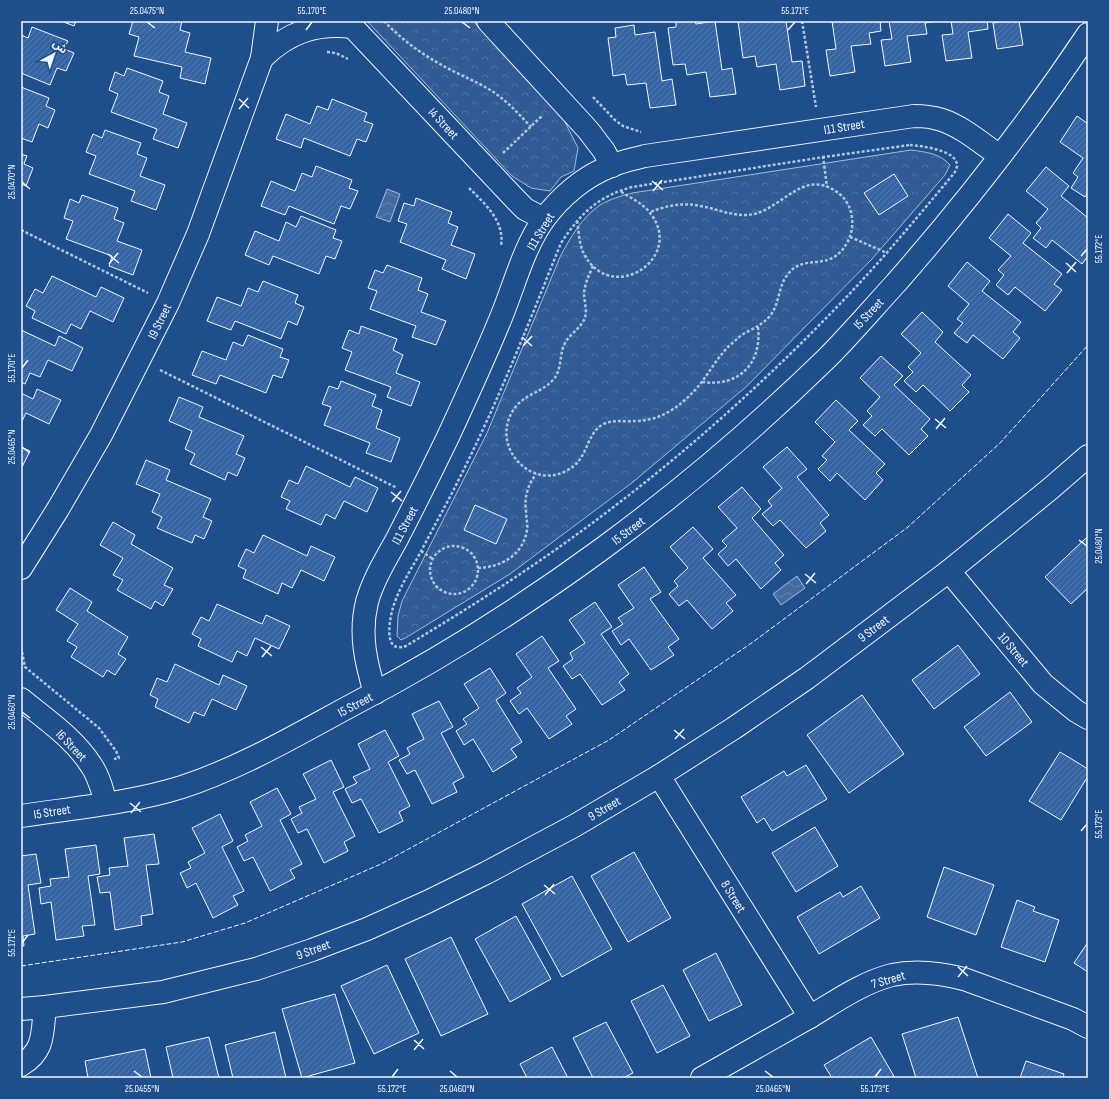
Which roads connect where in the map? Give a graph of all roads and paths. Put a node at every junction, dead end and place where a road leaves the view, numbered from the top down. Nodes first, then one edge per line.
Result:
1 (267, 21) edge
2 (384, 21) edge
3 (488, 21) edge
4 (802, 21) edge
5 (350, 24) edge
6 (306, 29) junction
7 (1088, 34) edge
8 (262, 58) junction
9 (352, 62) dead end
10 (561, 100) junction
11 (531, 127) junction
12 (819, 130) junction
13 (1000, 156) junction
14 (824, 157) junction
15 (612, 166) junction
16 (487, 169) junction
17 (827, 187) junction
18 (620, 191) junction
19 (650, 212) junction
20 (544, 219) junction
21 (577, 221) junction
22 (21, 230) edge
23 (850, 237) junction
24 (887, 253) junction
25 (523, 260) junction
26 (594, 266) junction
27 (550, 270) junction
28 (168, 303) junction
29 (758, 327) junction
30 (140, 360) junction
31 (702, 382) junction
32 (1088, 456) edge
33 (536, 474) junction
34 (418, 498) junction
35 (443, 510) junction
36 (421, 551) junction
37 (433, 559) junction
38 (21, 568) edge
39 (478, 568) junction
40 (948, 571) junction
41 (375, 693) junction
42 (21, 699) edge
43 (1088, 718) edge
44 (659, 776) junction
45 (106, 803) junction
46 (21, 816) edge
47 (45, 1007) junction
48 (21, 1009) edge
49 (810, 1017) junction
50 (1088, 1027) edge
51 (21, 1065) edge
52 (702, 1078) edge

1 - 8 street, I9 Street
2 - 11 path
3 - 10 street
4 - 12 path
5 - 6 street, I9 Street
5 - 16 street, I4 Street
6 - 8 street, I9 Street
6 - 9 path
7 - 13 street, I5 Street
8 - 28 street, I9 Street
10 - 11 path
10 - 15 street
11 - 16 path
12 - 13 street, I11 Street
12 - 14 path
12 - 15 street, I11 Street
13 - 41 street, I5 Street
14 - 17 path
14 - 18 path
14 - 24 path
15 - 20 street, I11 Street
16 - 20 street, I4 Street
16 - 25 path
17 - 19 path
17 - 23 path
18 - 19 path
18 - 21 path
19 - 26 path
20 - 25 street, I11 Street
21 - 26 path
21 - 27 path
22 - 28 path
23 - 24 path
23 - 29 path
24 - 36 path
25 - 27 path
25 - 34 street, I11 Street
26 - 33 path
27 - 35 path
28 - 30 street, I9 Street
29 - 31 path
29 - 31 path
30 - 34 path
30 - 38 street, I9 Street
31 - 33 path
32 - 40 street, 9 Street
33 - 39 path
34 - 35 path
34 - 41 street, I11 Street
35 - 36 path
36 - 37 path
37 - 39 path
37 - 39 path
40 - 43 street, 10 Street
40 - 44 street, 9 Street
41 - 45 street, I5 Street
42 - 45 street, I6 Street
44 - 47 street, 9 Street
44 - 49 street, 8 Street
45 - 46 street, I5 Street
47 - 48 street, 9 Street
47 - 51 street
49 - 50 street, 7 Street
49 - 52 street, 7 Street

